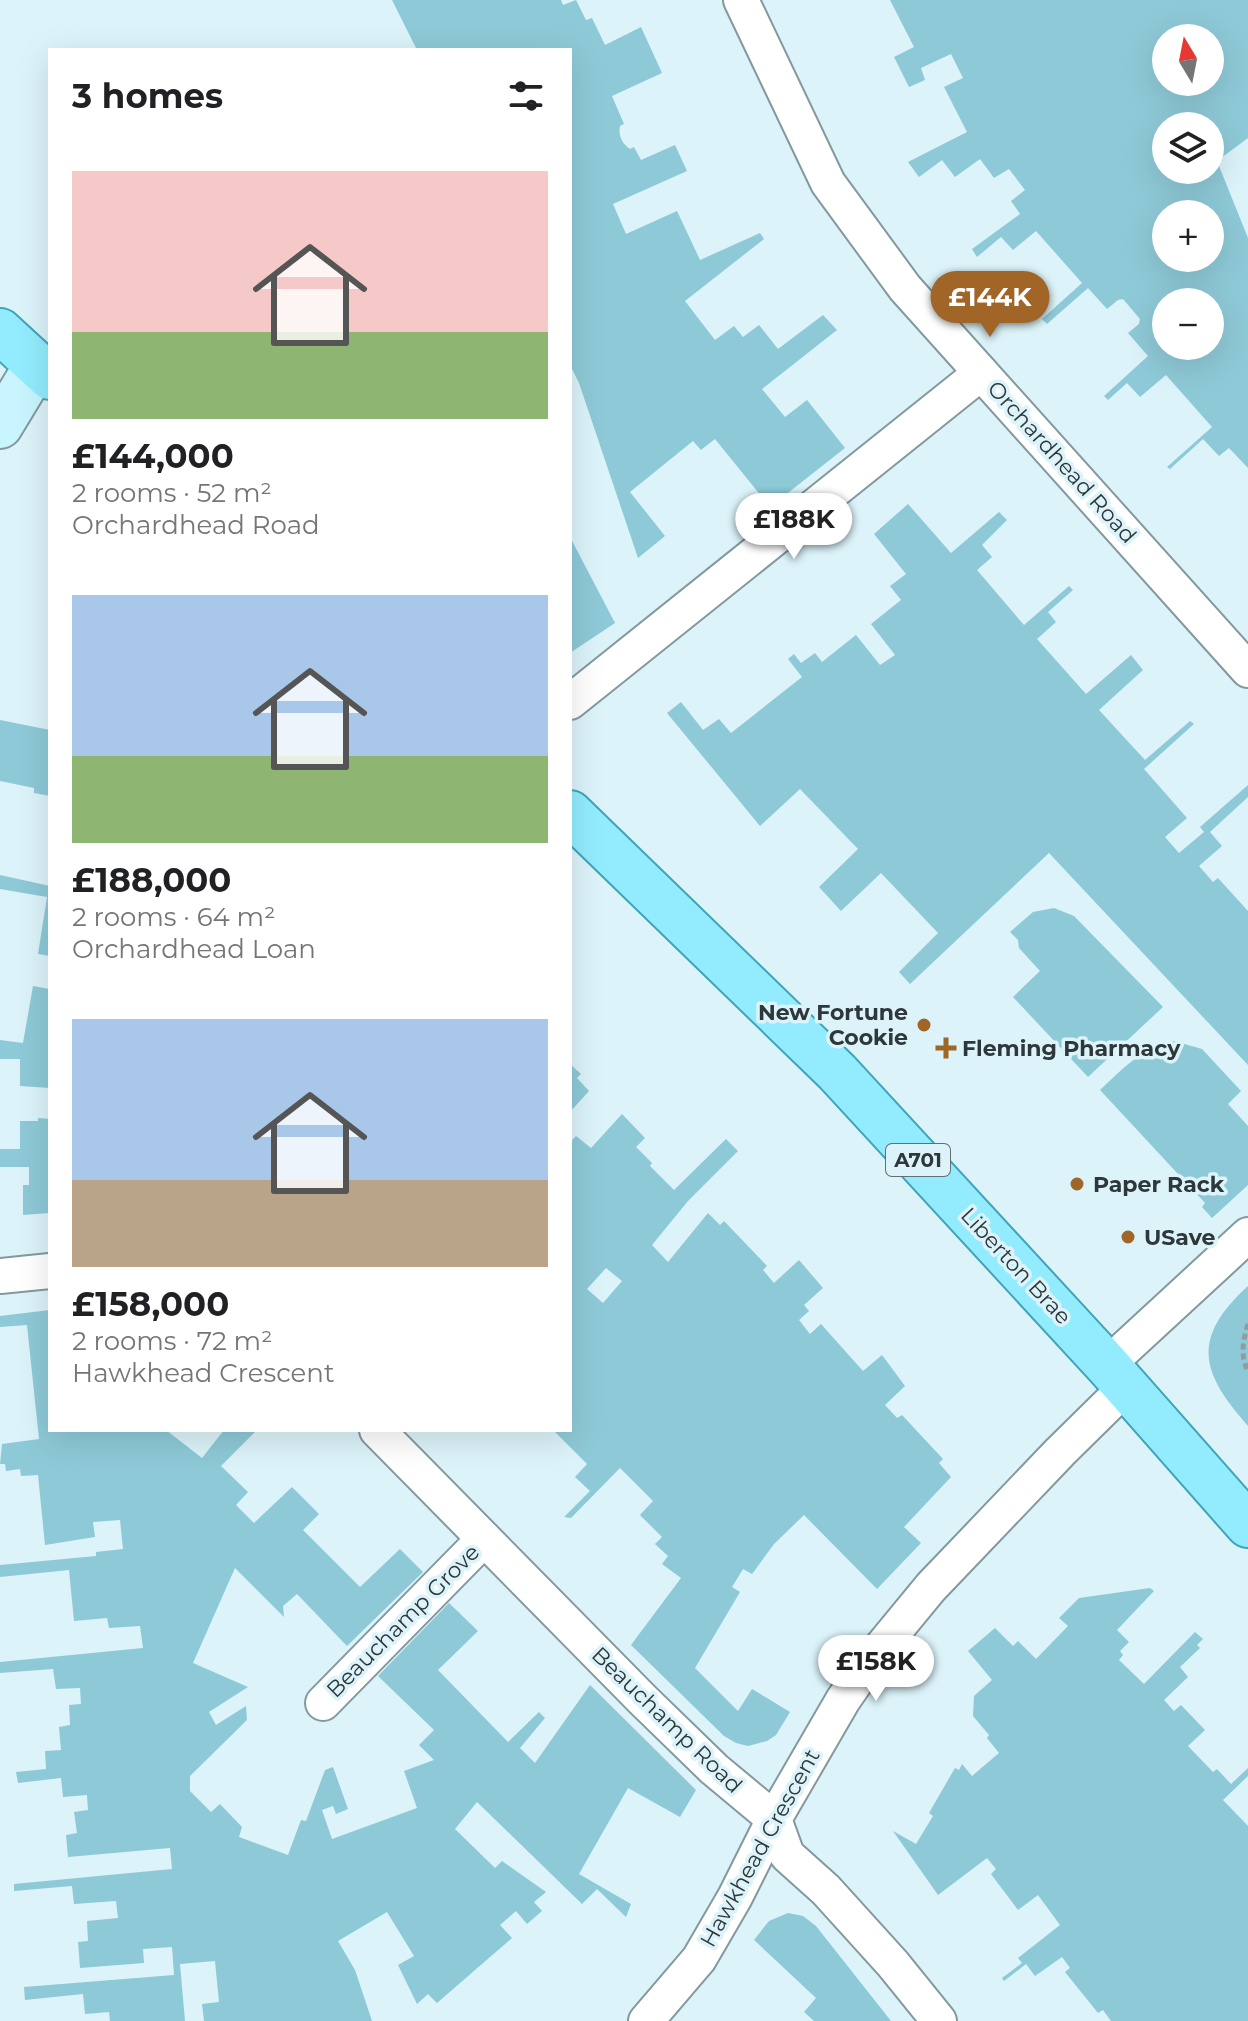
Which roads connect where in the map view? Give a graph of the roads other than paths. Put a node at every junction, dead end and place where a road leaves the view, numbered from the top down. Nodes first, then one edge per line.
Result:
1 (741, 0) edge
2 (0, 331) edge
3 (44, 371) edge
4 (981, 373) junction
5 (0, 426) edge
6 (1248, 670) edge
7 (572, 700) edge
8 (572, 815) edge
9 (1248, 1235) edge
10 (48, 1271) edge
11 (0, 1276) edge
12 (1116, 1377) junction
13 (379, 1432) edge
14 (1248, 1525) edge
15 (484, 1539) junction
16 (323, 1703) dead end
17 (774, 1819) junction
18 (646, 2021) edge
19 (939, 2021) edge

1 - 4 street, Orchardhead Road
2 - 3 main road
3 - 5 street
4 - 6 street, Orchardhead Road
4 - 7 street
8 - 12 main road, Liberton Brae / A701
9 - 12 street, Hawkhead Crescent
10 - 11 street
12 - 14 main road, Liberton Brae / A701
12 - 17 street, Hawkhead Crescent
13 - 15 street, Beauchamp Road
15 - 16 street, Beauchamp Grove
15 - 17 street, Beauchamp Road
17 - 18 street, Hawkhead Crescent
17 - 19 street, Beauchamp Road

